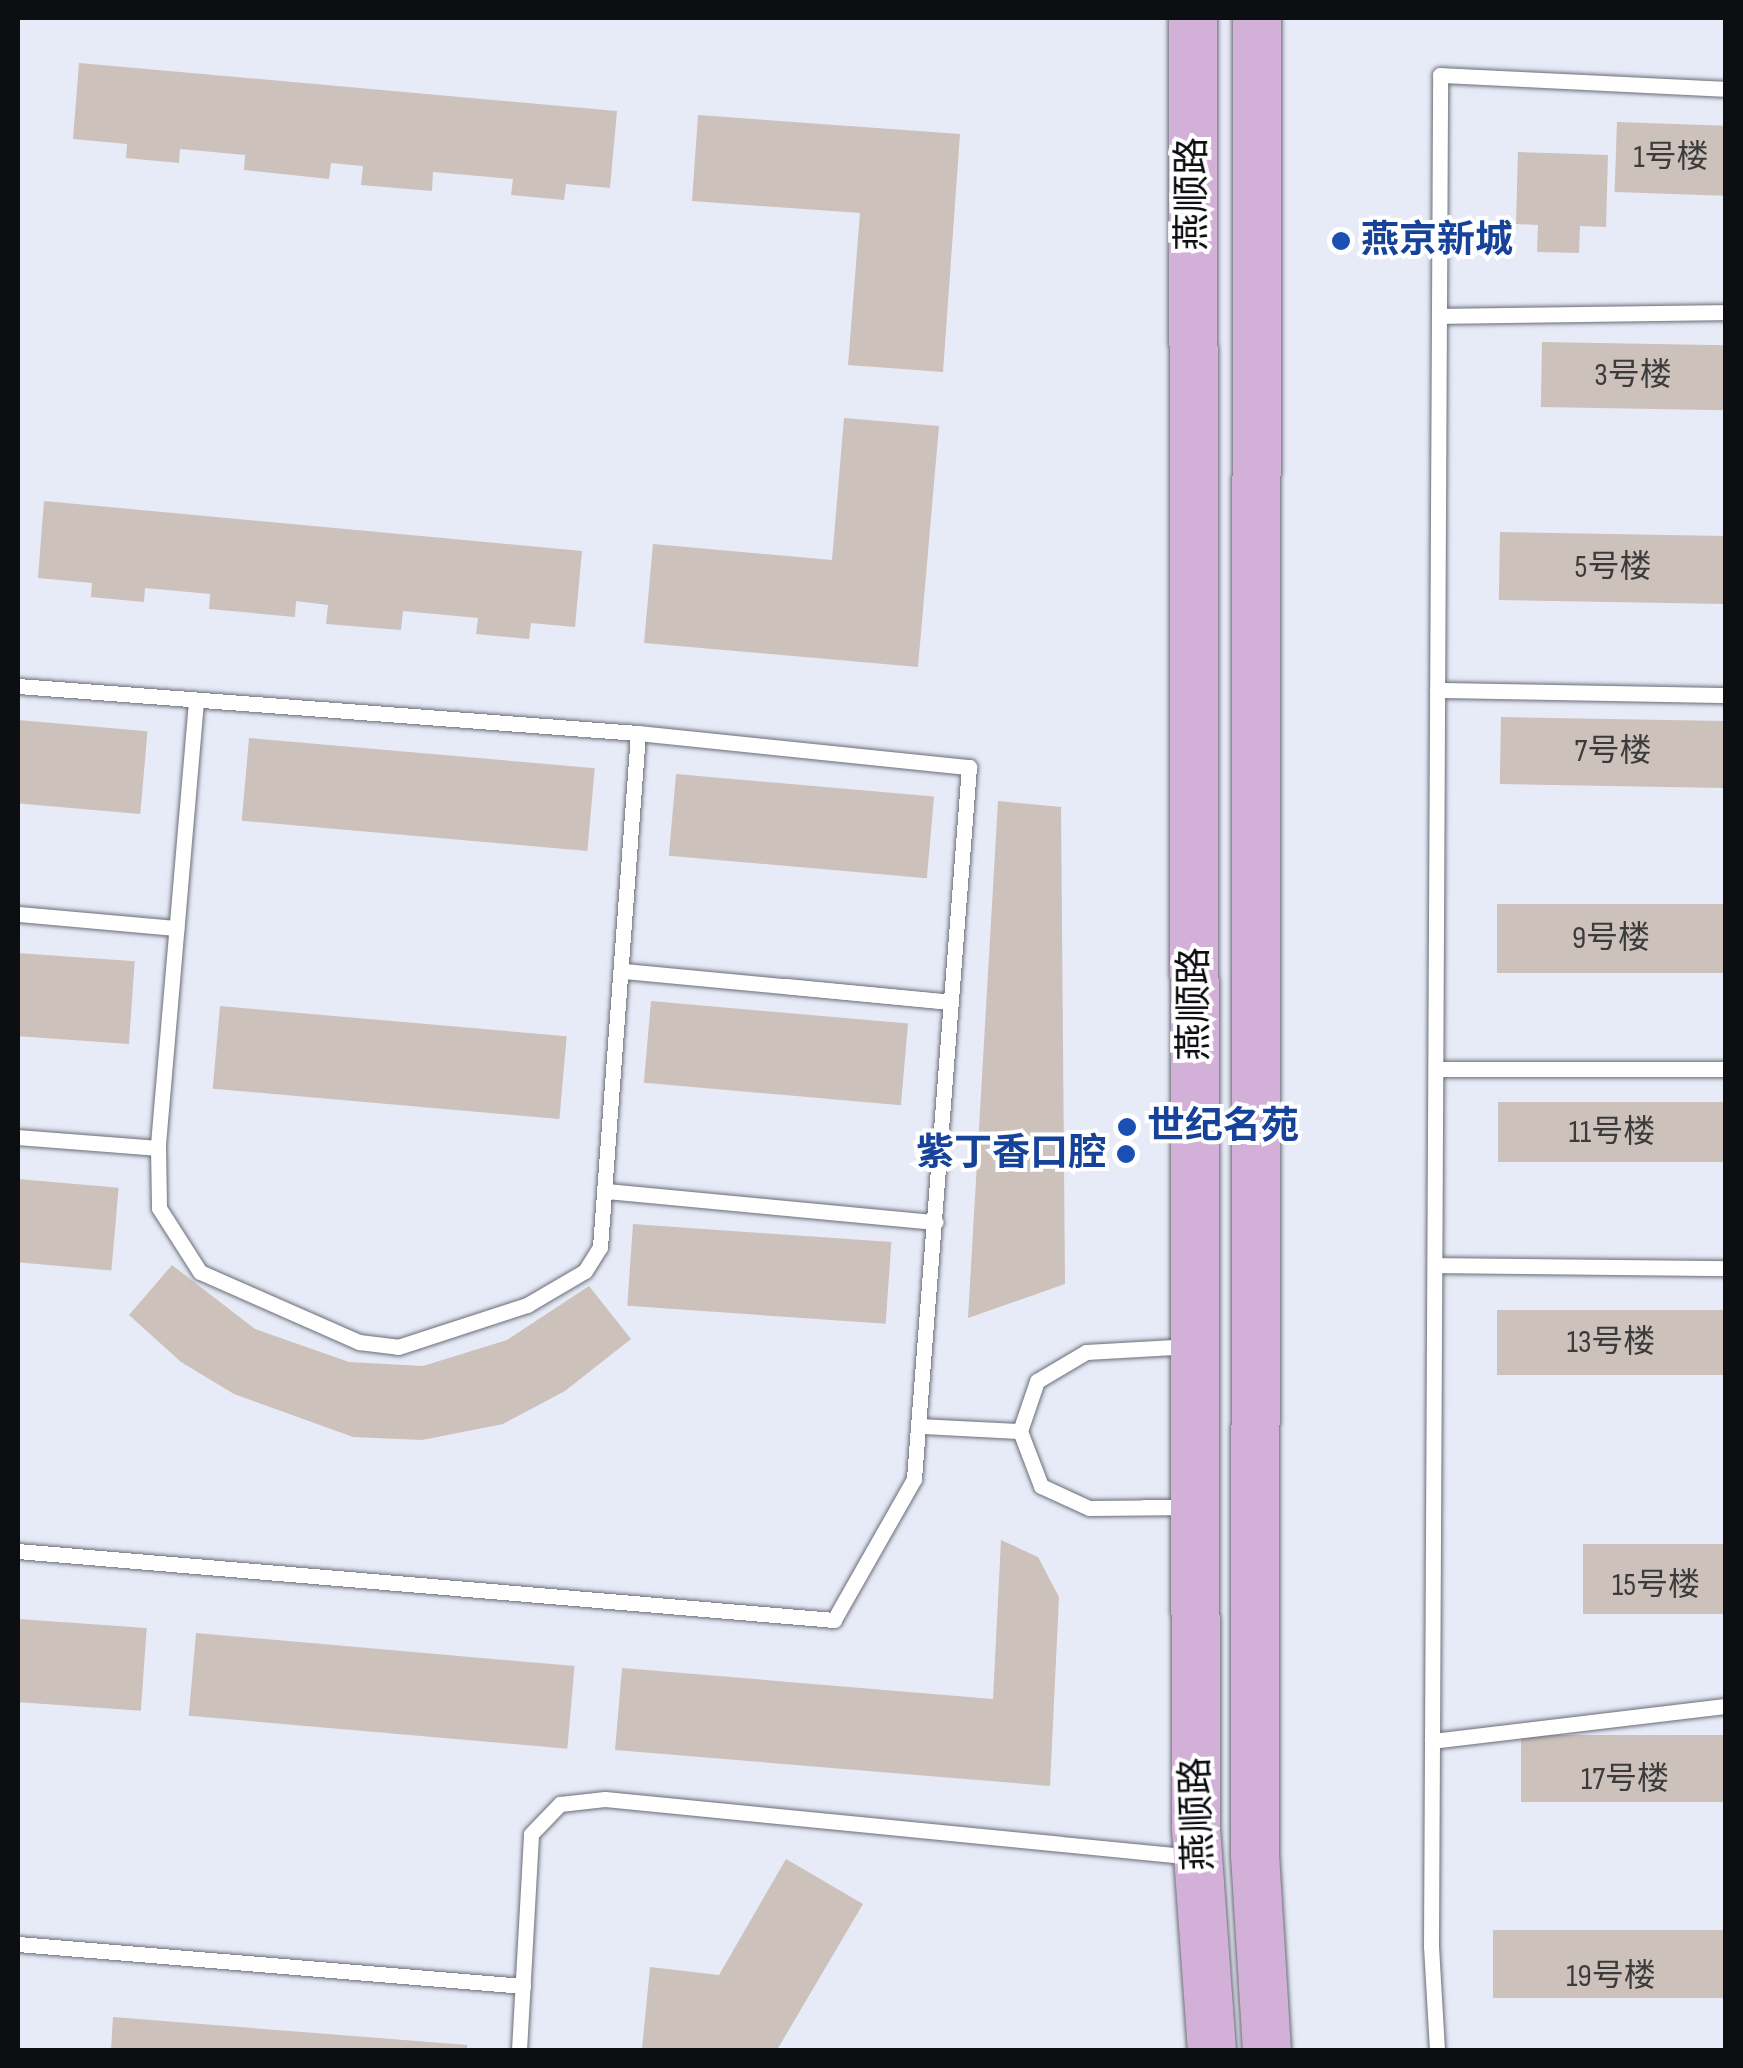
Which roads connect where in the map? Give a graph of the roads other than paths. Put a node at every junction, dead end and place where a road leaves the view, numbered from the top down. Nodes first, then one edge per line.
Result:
1 (1192, 18) edge
2 (1257, 18) edge
3 (1726, 89) edge
4 (1726, 312) edge
5 (1440, 316) junction
6 (18, 686) edge
7 (1437, 690) junction
8 (1726, 696) edge
9 (196, 702) junction
10 (638, 733) junction
11 (18, 914) edge
12 (176, 928) junction
13 (624, 971) junction
14 (786, 986) dead end
15 (952, 1002) junction
16 (1436, 1068) junction
17 (1726, 1069) edge
18 (18, 1137) edge
19 (158, 1148) junction
20 (606, 1191) junction
21 (936, 1222) junction
22 (1435, 1265) junction
23 (1726, 1268) edge
24 (1196, 1346) junction
25 (921, 1426) junction
26 (1020, 1431) junction
27 (1144, 1507) dead end
28 (1196, 1507) junction
29 (18, 1552) edge
30 (1726, 1706) edge
31 (1432, 1741) junction
32 (1198, 1857) junction
33 (18, 1944) edge
34 (523, 1986) junction
35 (519, 2050) edge
36 (1212, 2050) edge
37 (1267, 2050) edge
38 (1437, 2050) edge

1 - 24 main road, 燕顺路
2 - 37 main road, 燕顺路
3 - 5 lane
4 - 5 lane
5 - 7 lane
6 - 9 lane
7 - 8 lane
7 - 16 lane
9 - 10 lane
9 - 12 lane
10 - 13 lane
10 - 15 lane
11 - 12 lane
12 - 19 lane
13 - 15 lane
13 - 20 lane
14 - 15 lane
15 - 21 lane
16 - 17 lane
16 - 22 lane
18 - 19 lane
19 - 20 lane
20 - 21 lane
21 - 25 lane
22 - 23 lane
22 - 31 lane
24 - 26 lane
24 - 28 main road, 燕顺路
25 - 26 lane
25 - 29 lane
26 - 28 lane
27 - 28 lane
28 - 32 main road, 燕顺路
30 - 31 lane
31 - 38 lane
32 - 34 lane
32 - 36 main road, 燕顺路
33 - 34 lane
34 - 35 lane

